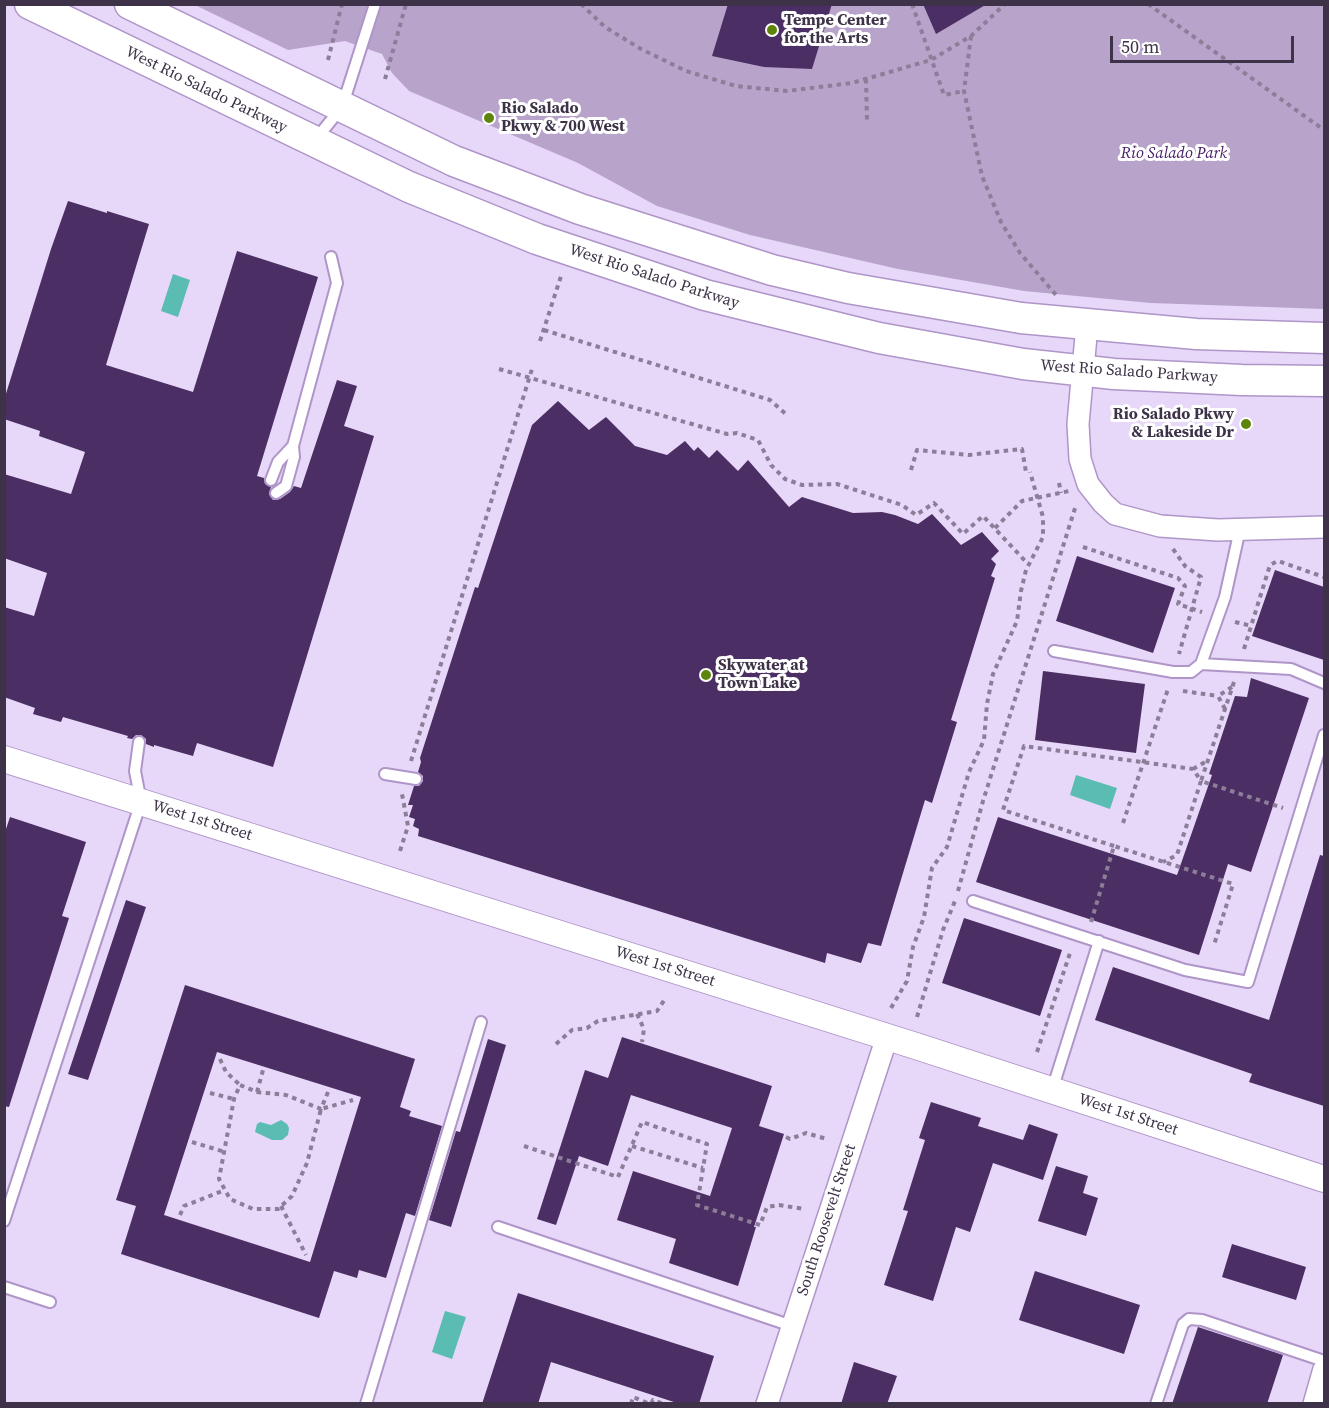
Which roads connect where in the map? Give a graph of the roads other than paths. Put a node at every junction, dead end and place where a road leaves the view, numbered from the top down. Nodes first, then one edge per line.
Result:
1 (30, 4) edge
2 (130, 4) edge
3 (375, 4) edge
4 (342, 108) junction
5 (314, 142) junction
6 (331, 257) dead end
7 (1087, 325) junction
8 (1324, 338) edge
9 (1083, 371) junction
10 (1324, 381) edge
11 (293, 446) junction
12 (271, 480) dead end
13 (276, 494) dead end
14 (1324, 527) edge
15 (1240, 529) junction
16 (1054, 651) dead end
17 (1201, 664) junction
18 (1324, 683) edge
19 (1324, 735) edge
20 (139, 742) dead end
21 (4, 759) edge
22 (385, 774) dead end
23 (412, 777) road end
24 (141, 802) junction
25 (973, 901) dead end
26 (1099, 941) junction
27 (481, 1022) dead end
28 (887, 1037) junction
29 (1052, 1090) junction
30 (1324, 1179) edge
31 (4, 1221) edge
32 (498, 1227) dead end
33 (4, 1287) edge
34 (50, 1302) dead end
35 (792, 1326) junction
36 (1324, 1360) edge
37 (1324, 1369) edge
38 (366, 1404) edge
39 (767, 1404) edge
40 (1156, 1404) edge
41 (1314, 1404) edge

1 - 5 main road, West Rio Salado Parkway
2 - 4 main road
3 - 4 lane
4 - 5 lane
4 - 7 main road
5 - 9 main road, West Rio Salado Parkway
6 - 11 lane
7 - 8 main road
7 - 9 street
9 - 10 main road, West Rio Salado Parkway
9 - 15 street
11 - 12 lane
11 - 13 lane
14 - 15 street
15 - 17 lane
16 - 17 lane
17 - 18 lane
19 - 26 lane
20 - 24 lane
21 - 24 street, West 1st Street
22 - 23 lane
24 - 28 street, West 1st Street
24 - 31 lane
25 - 26 lane
26 - 29 lane
27 - 38 lane
28 - 29 street, West 1st Street
28 - 35 street, South Roosevelt Street
29 - 30 street, West 1st Street
32 - 35 lane
33 - 34 lane
35 - 39 street, South Roosevelt Street
36 - 40 lane
37 - 41 street

